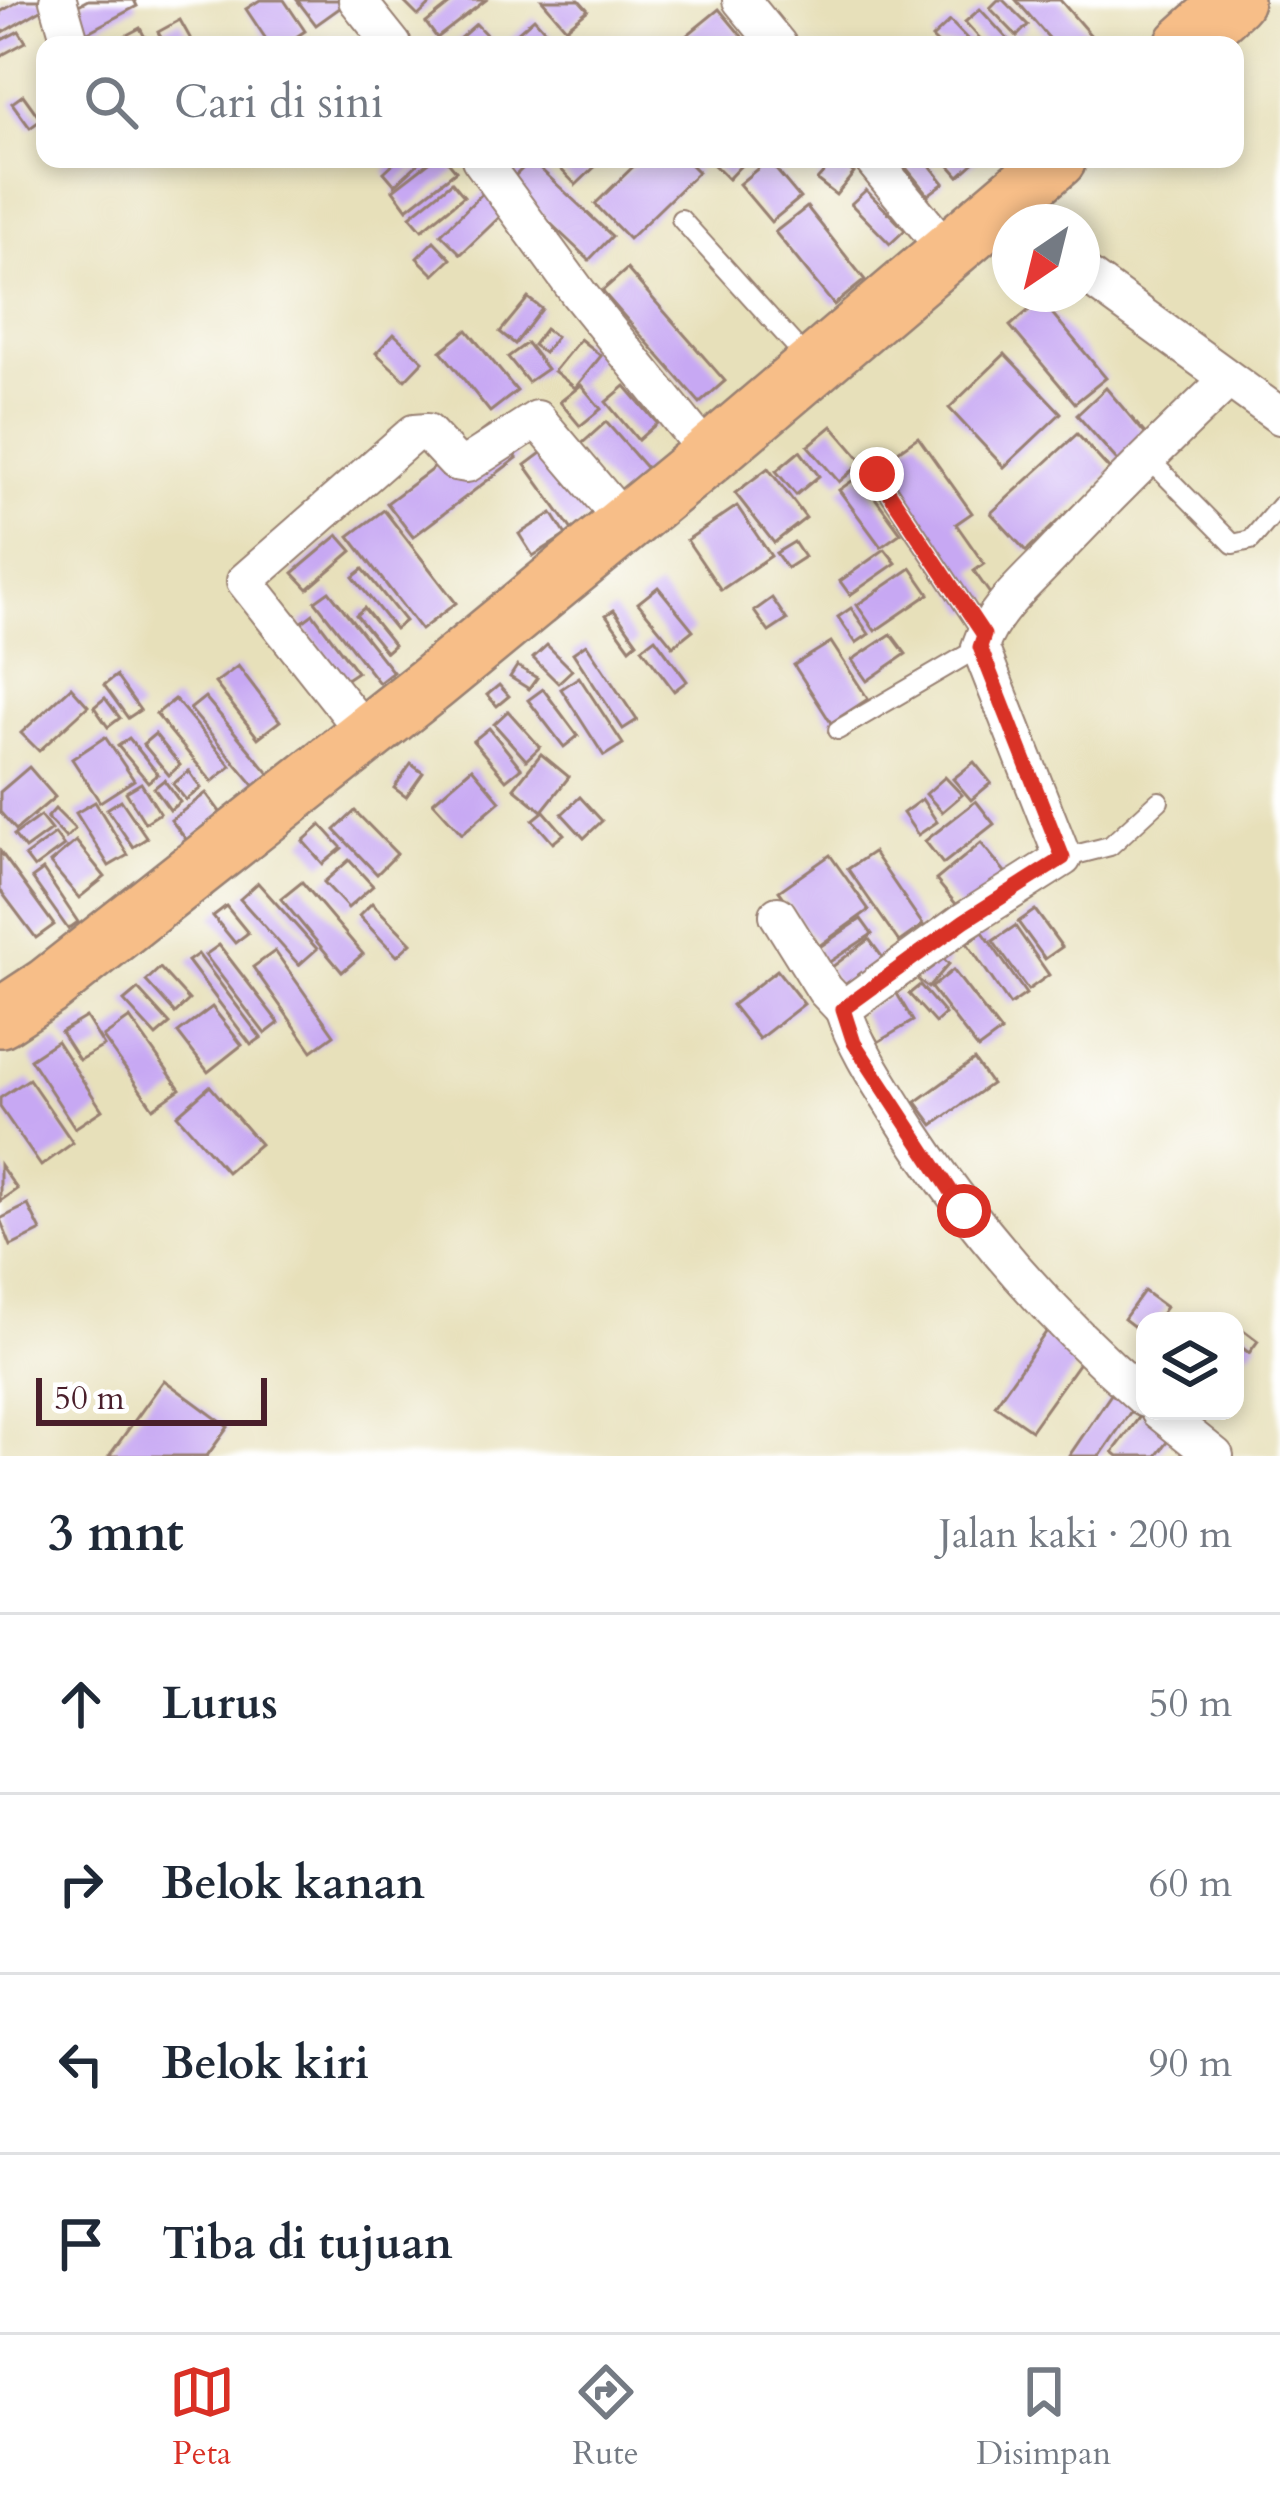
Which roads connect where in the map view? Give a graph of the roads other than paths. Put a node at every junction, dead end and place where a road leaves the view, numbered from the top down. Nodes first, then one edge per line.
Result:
1 (58, 0) edge
2 (357, 0) edge
3 (741, 0) edge
4 (1234, 0) edge
5 (68, 36) edge
6 (386, 36) edge
7 (771, 36) edge
8 (1194, 36) edge
9 (487, 168) edge
10 (879, 168) edge
11 (1049, 168) edge
12 (1017, 204) edge
13 (681, 219) dead end
14 (992, 224) edge
15 (947, 251) junction
16 (1100, 285) edge
17 (814, 366) junction
18 (1228, 380) junction
19 (1280, 416) edge
20 (709, 455) junction
21 (1147, 457) junction
22 (877, 474) dead end
23 (1280, 506) edge
24 (626, 524) junction
25 (982, 641) junction
26 (838, 730) dead end
27 (367, 735) junction
28 (1160, 801) dead end
29 (1063, 858) junction
30 (778, 915) dead end
31 (843, 1009) junction
32 (0, 1018) edge
33 (1136, 1391) edge
34 (1170, 1420) edge
35 (1215, 1456) edge

1 - 5 street
2 - 6 street
3 - 7 street
4 - 8 highway
9 - 20 street
10 - 15 street
11 - 12 highway
13 - 17 lane
14 - 15 highway
15 - 17 highway
16 - 18 street
17 - 20 highway
18 - 19 street
18 - 21 street
20 - 24 highway
21 - 23 lane
21 - 25 street
22 - 25 lane
24 - 27 highway
24 - 27 street
25 - 26 lane
25 - 29 street
27 - 32 highway
28 - 29 lane
29 - 31 street
30 - 31 street
31 - 33 street
34 - 35 street

